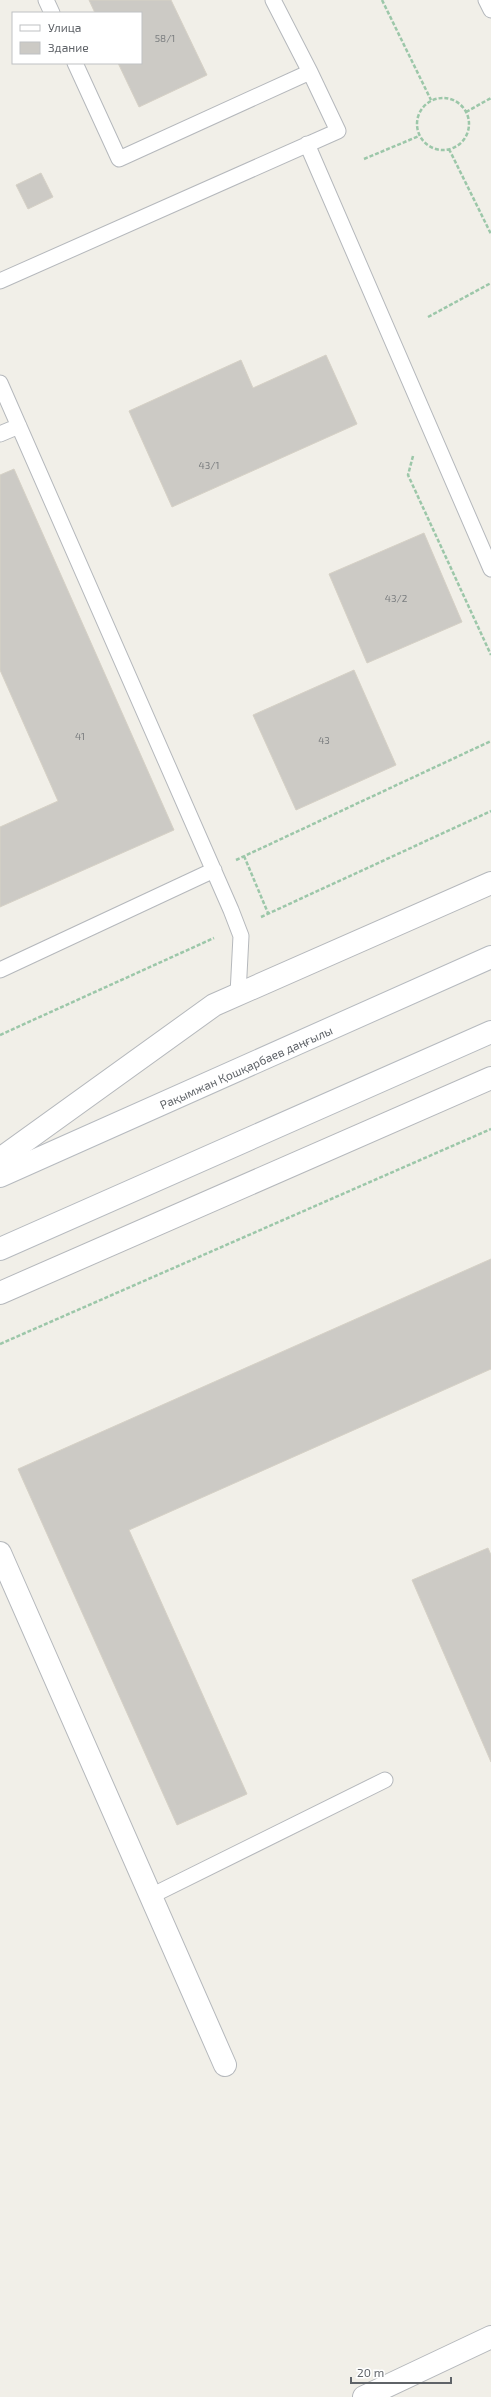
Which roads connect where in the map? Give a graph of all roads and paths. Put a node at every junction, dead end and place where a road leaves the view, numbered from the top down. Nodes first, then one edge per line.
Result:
1 (46, 0) edge
2 (273, 0) edge
3 (382, 0) edge
4 (486, 0) edge
5 (491, 10) edge
6 (52, 12) edge
7 (75, 64) edge
8 (310, 72) junction
9 (491, 98) edge
10 (430, 100) junction
11 (466, 112) junction
12 (419, 136) junction
13 (308, 144) junction
14 (449, 149) junction
15 (364, 159) dead end
16 (491, 234) edge
17 (0, 281) edge
18 (491, 283) edge
19 (428, 316) dead end
20 (0, 383) edge
21 (19, 426) junction
22 (0, 434) edge
23 (411, 449) dead end
24 (491, 569) edge
25 (491, 655) edge
26 (491, 741) edge
27 (244, 856) junction
28 (214, 870) junction
29 (491, 883) edge
30 (268, 913) dead end
31 (491, 957) edge
32 (0, 970) edge
33 (238, 994) junction
34 (491, 1032) edge
35 (491, 1078) edge
36 (491, 1129) edge
37 (0, 1159) edge
38 (0, 1176) edge
39 (0, 1248) edge
40 (0, 1293) edge
41 (0, 1344) edge
42 (0, 1553) edge
43 (385, 1780) dead end
44 (151, 1896) junction
45 (225, 2065) dead end
46 (491, 2337) edge
47 (364, 2397) edge

1 - 6 lane
2 - 8 lane
3 - 10 path
4 - 5 lane
7 - 8 lane
8 - 13 lane
9 - 11 path
10 - 11 path
10 - 12 path
11 - 14 path
12 - 14 path
12 - 15 path
13 - 17 lane
13 - 24 lane
14 - 16 path
18 - 19 path
20 - 21 lane
21 - 22 lane
21 - 28 lane
23 - 25 path
26 - 27 path
27 - 28 path
27 - 30 path
28 - 32 lane
28 - 33 lane
29 - 33 street
31 - 38 street, Рақымжан Қошқарбаев даңғылы
33 - 37 street
34 - 39 street
35 - 40 street
36 - 41 path
42 - 44 street
43 - 44 lane
44 - 45 street
46 - 47 street

